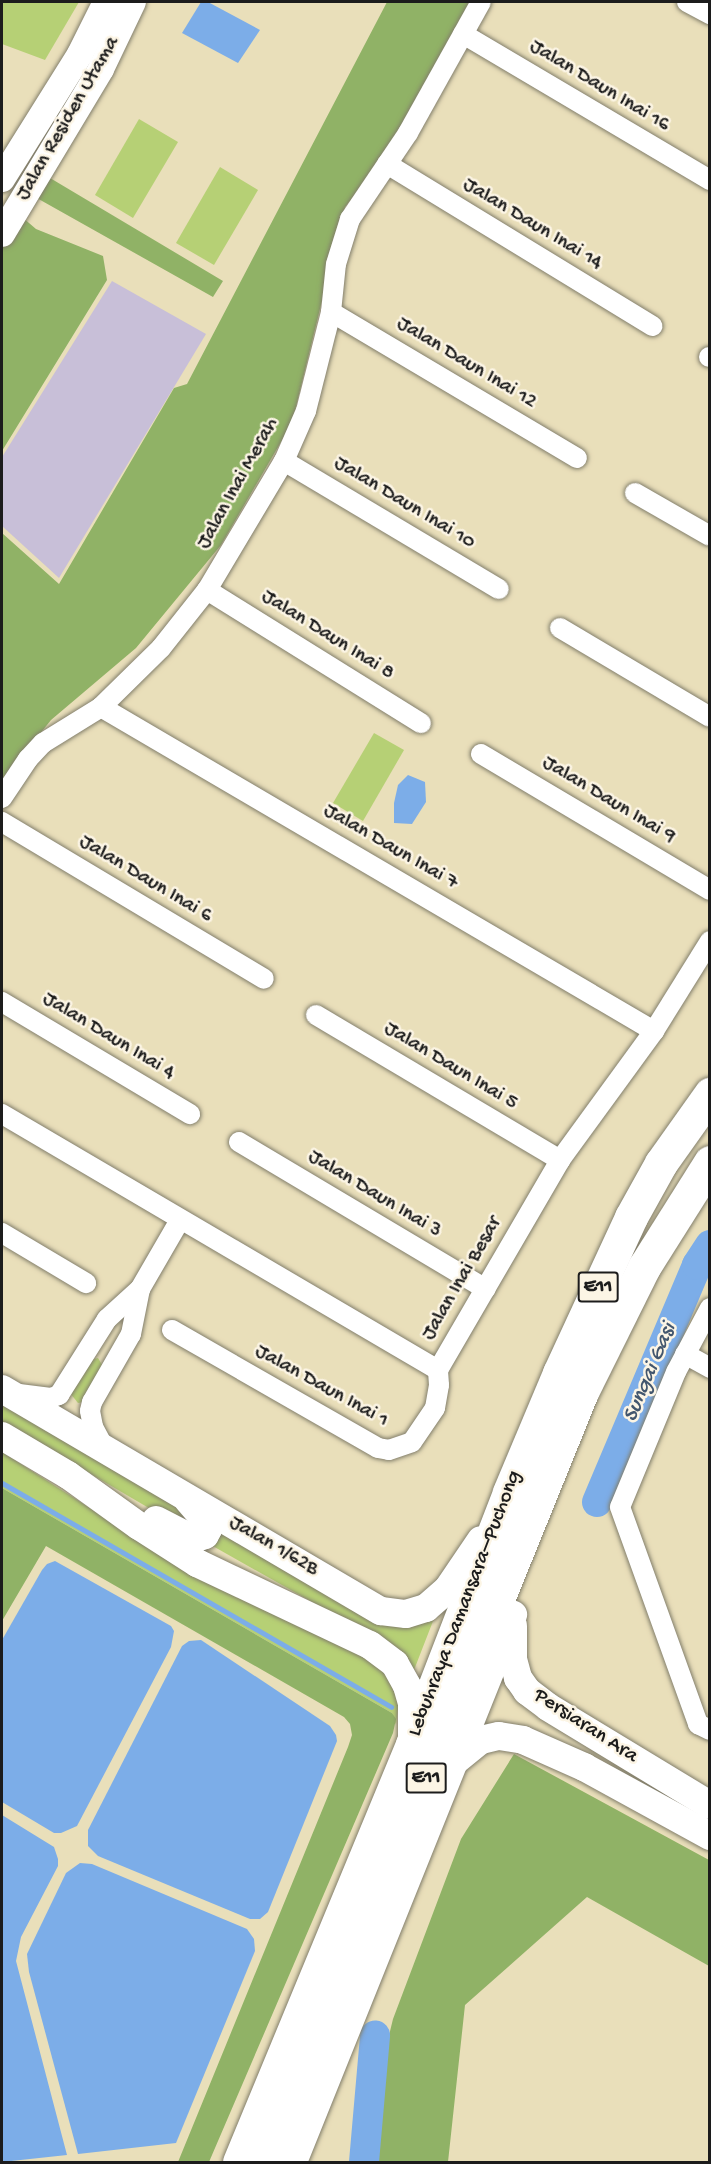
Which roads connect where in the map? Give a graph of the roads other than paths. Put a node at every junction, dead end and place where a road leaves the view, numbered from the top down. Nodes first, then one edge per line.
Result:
1 (106, 2) edge
2 (133, 2) edge
3 (481, 2) edge
4 (687, 2) edge
5 (710, 14) edge
6 (463, 34) junction
7 (387, 164) junction
8 (2, 179) edge
9 (710, 180) edge
10 (2, 234) edge
11 (331, 312) junction
12 (652, 326) dead end
13 (576, 458) dead end
14 (284, 461) junction
15 (635, 492) dead end
16 (710, 536) edge
17 (499, 589) dead end
18 (207, 590) junction
19 (560, 628) dead end
20 (101, 707) junction
21 (710, 717) edge
22 (422, 723) dead end
23 (481, 754) dead end
24 (2, 798) edge
25 (2, 822) edge
26 (710, 890) edge
27 (710, 941) edge
28 (264, 979) dead end
29 (2, 1002) edge
30 (316, 1015) dead end
31 (654, 1031) junction
32 (710, 1094) edge
33 (2, 1114) edge
34 (190, 1114) dead end
35 (238, 1142) dead end
36 (560, 1160) junction
37 (710, 1162) edge
38 (180, 1220) junction
39 (2, 1233) edge
40 (86, 1283) dead end
41 (140, 1289) junction
42 (486, 1289) junction
43 (710, 1308) edge
44 (172, 1330) dead end
45 (96, 1337) junction
46 (121, 1352) junction
47 (685, 1354) junction
48 (710, 1368) edge
49 (438, 1370) junction
50 (6, 1391) edge
51 (581, 1394) junction
52 (2, 1436) edge
53 (103, 1446) junction
54 (68, 1475) junction
55 (509, 1492) junction
56 (181, 1493) junction
57 (513, 1615) junction
58 (710, 1730) edge
59 (412, 1744) junction
60 (456, 1760) junction
61 (710, 1804) edge
62 (710, 1836) edge
63 (239, 2163) edge
64 (270, 2163) edge
65 (292, 2163) edge

1 - 8 street, Jalan Residen Utama
2 - 10 street, Jalan Residen Utama
3 - 6 street, Jalan Inai Merah
4 - 5 street
6 - 7 street, Jalan Inai Merah
6 - 9 street, Jalan Daun Inai 16
7 - 11 street, Jalan Inai Merah
7 - 12 street, Jalan Daun Inai 14
11 - 13 street, Jalan Daun Inai 12
11 - 14 street, Jalan Inai Merah
14 - 17 street, Jalan Daun Inai 10
14 - 18 street, Jalan Inai Merah
15 - 16 street
18 - 20 street, Jalan Inai Merah
18 - 22 street, Jalan Daun Inai 8
19 - 21 street
20 - 24 street, Jalan Inai Merah
20 - 31 street, Jalan Daun Inai 7
23 - 26 street, Jalan Daun Inai 9
25 - 28 street, Jalan Daun Inai 6
27 - 31 street, Jalan Inai Besar
29 - 34 street, Jalan Daun Inai 4
30 - 36 street, Jalan Daun Inai 5
31 - 36 street, Jalan Inai Besar
32 - 55 highway, Lebuhraya Damansara–Puchong / E11
33 - 38 street, Jalan Inai Besar
35 - 42 street, Jalan Daun Inai 3
36 - 42 street, Jalan Inai Besar
37 - 51 highway, E11
38 - 41 street
38 - 49 street, Jalan Inai Besar
39 - 40 street
41 - 45 street
41 - 46 street
42 - 49 street, Jalan Inai Besar
43 - 47 street
44 - 49 street, Jalan Daun Inai 1
45 - 46 street
45 - 50 street
46 - 53 street
47 - 48 street
47 - 58 street
50 - 53 main road, Jalan 1/62B
51 - 57 highway
51 - 64 highway, E11
52 - 54 main road, Jalan 1/62B
53 - 56 main road, Jalan 1/62B
54 - 56 main road
54 - 59 main road, Jalan 1/62B
55 - 56 main road, Jalan 1/62B
55 - 59 highway, Lebuhraya Damansara–Puchong / E11
57 - 60 main road
57 - 61 main road, Persiaran Ara
59 - 63 highway, Lebuhraya Damansara–Puchong / E11
60 - 62 main road, Persiaran Ara
60 - 65 main road

